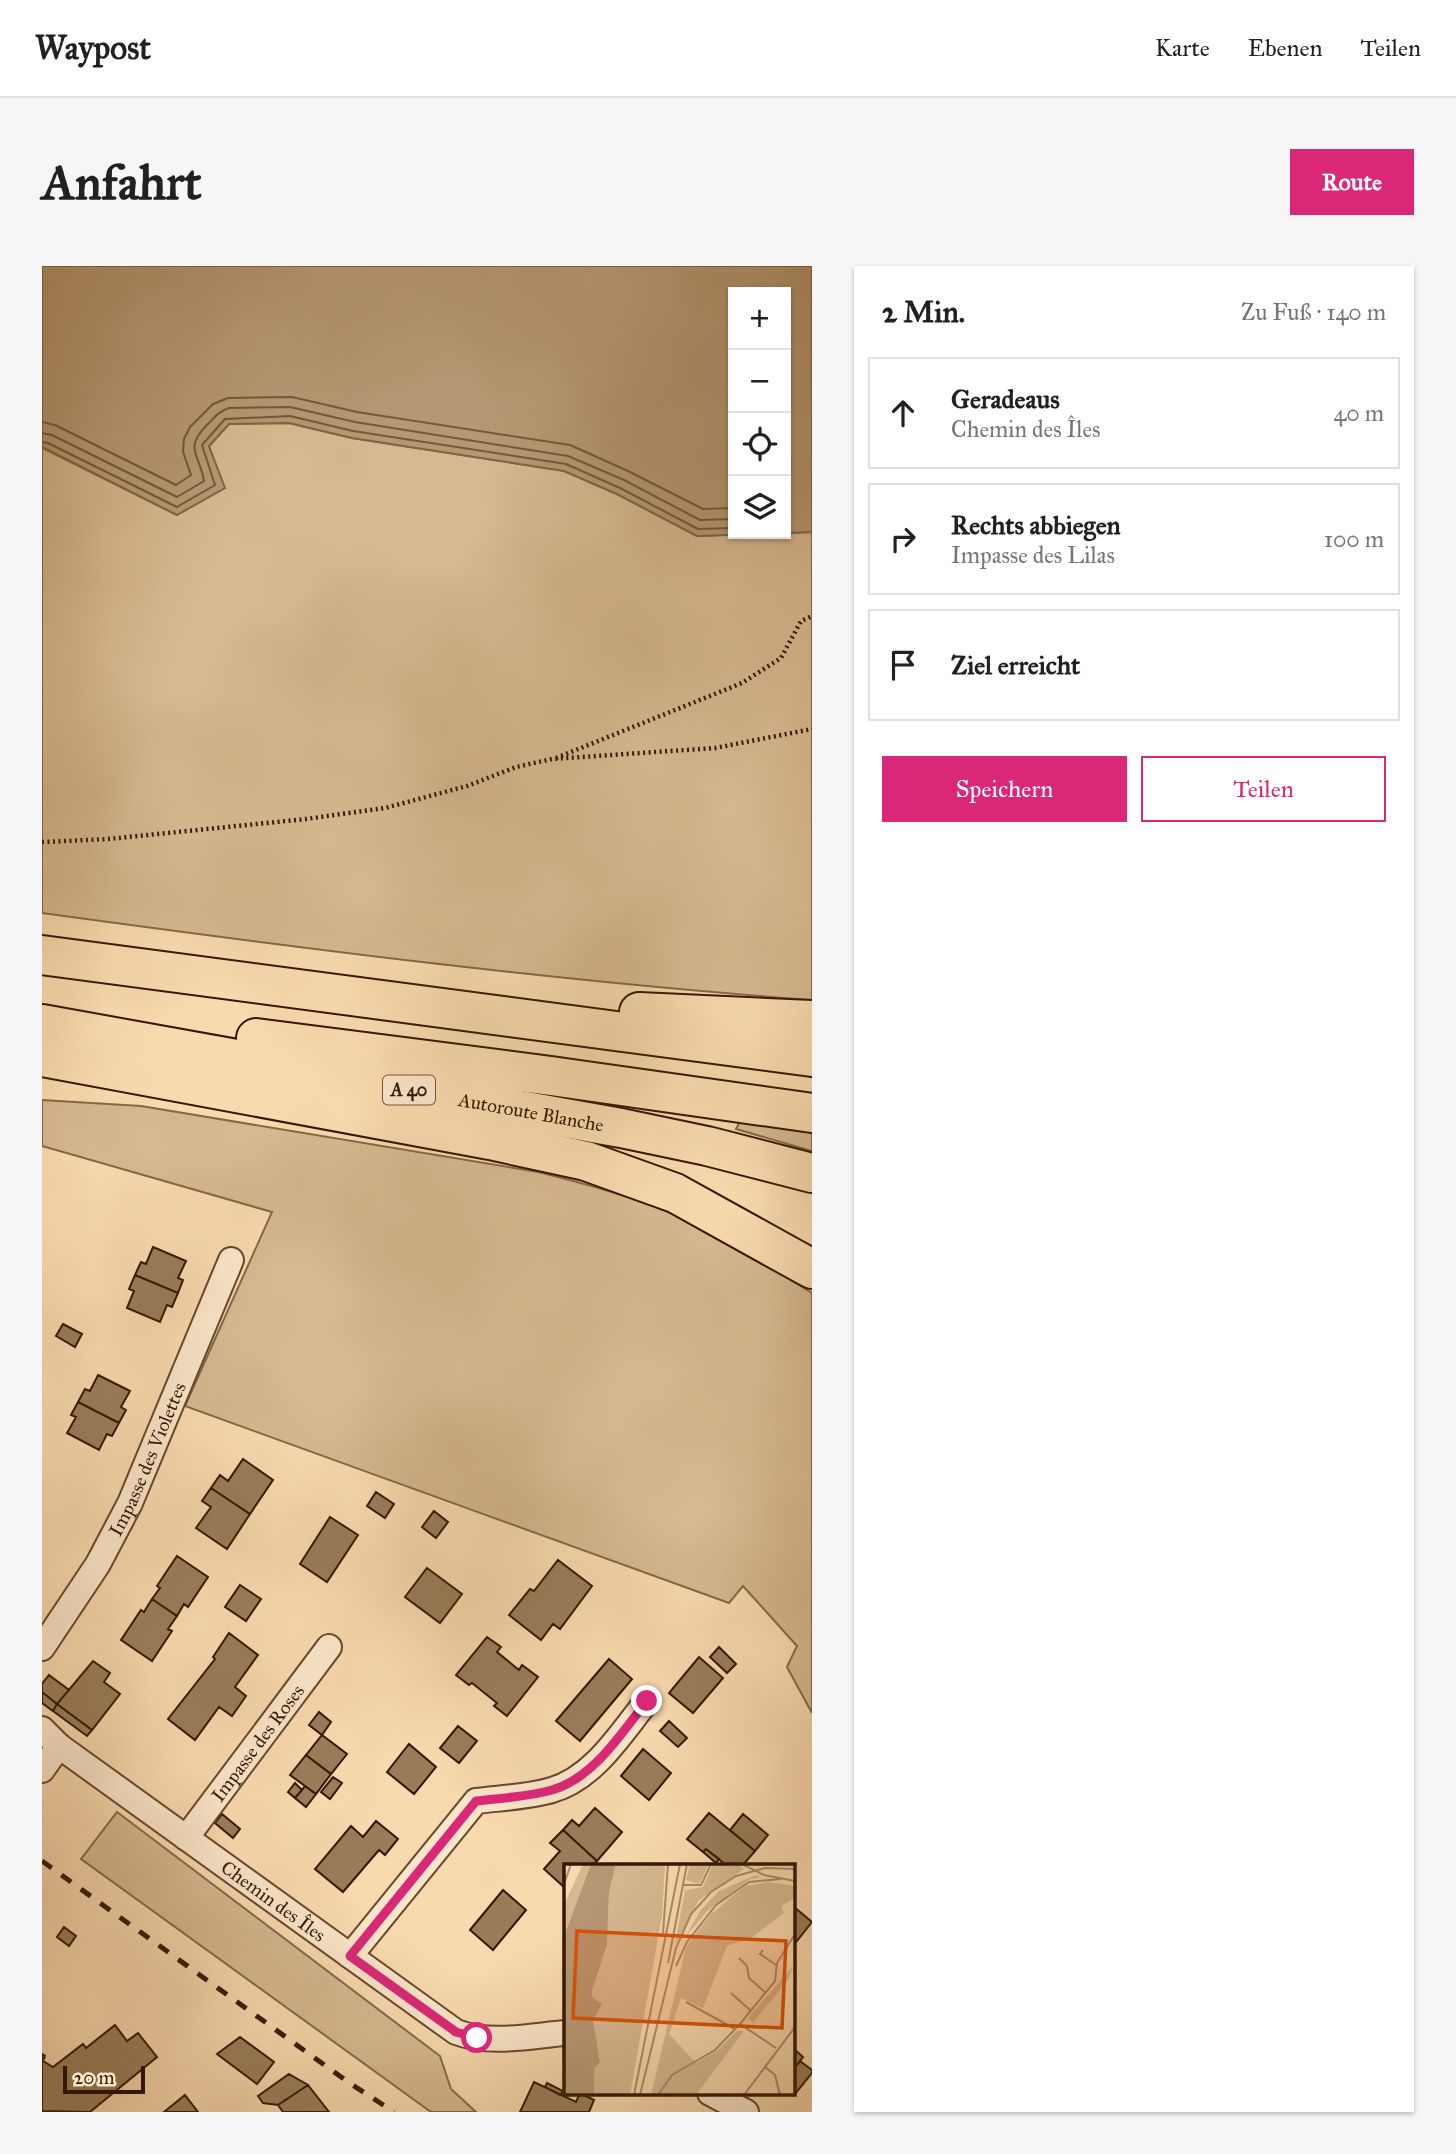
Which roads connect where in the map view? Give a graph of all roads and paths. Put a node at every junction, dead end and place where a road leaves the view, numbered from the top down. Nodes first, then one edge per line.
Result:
1 (812, 616) edge
2 (812, 729) edge
3 (552, 759) junction
4 (42, 842) edge
5 (42, 955) edge
6 (382, 1001) junction
7 (42, 1011) edge
8 (812, 1020) edge
9 (42, 1024) edge
10 (42, 1056) edge
11 (812, 1057) edge
12 (812, 1113) edge
13 (812, 1173) edge
14 (231, 1260) dead end
15 (812, 1269) edge
16 (329, 1647) dead end
17 (42, 1648) edge
18 (647, 1701) dead end
19 (51, 1738) edge
20 (42, 1770) edge
21 (186, 1838) junction
22 (350, 1956) junction
23 (564, 2034) edge
24 (712, 2094) edge
25 (746, 2112) edge

1 - 3 path
2 - 3 path
3 - 4 path
5 - 6 highway
6 - 8 highway
6 - 11 highway
7 - 12 highway
9 - 13 highway, Autoroute Blanche / A 40
10 - 15 highway
14 - 17 street, Impasse des Violettes
16 - 21 street, Impasse des Roses
18 - 22 street
19 - 20 street, Chemin des Îles
19 - 21 street, Chemin des Îles
21 - 22 street, Chemin des Îles
22 - 23 street, Chemin des Îles
24 - 25 street

